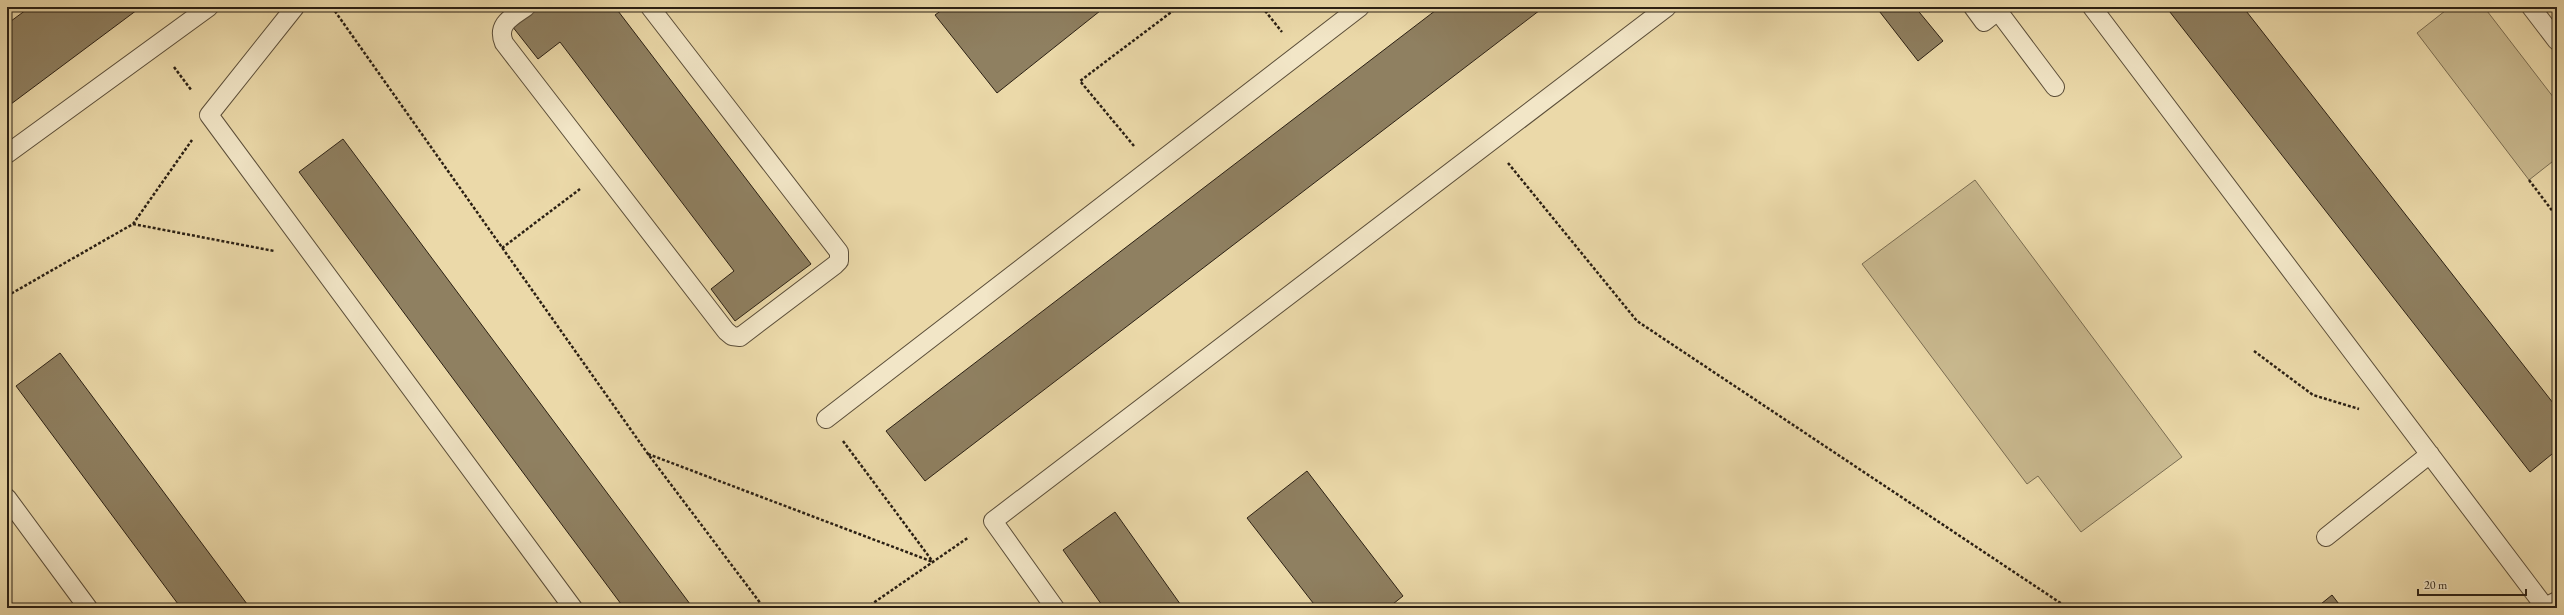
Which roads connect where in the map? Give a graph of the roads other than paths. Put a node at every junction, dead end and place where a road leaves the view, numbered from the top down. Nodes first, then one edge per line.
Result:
1 (209, 7) edge
2 (295, 7) edge
3 (526, 7) edge
4 (650, 7) edge
5 (1360, 7) edge
6 (1667, 7) edge
7 (1973, 7) edge
8 (2092, 7) edge
9 (2531, 7) edge
10 (2000, 9) edge
11 (2557, 41) edge
12 (2055, 87) dead end
13 (7, 154) edge
14 (826, 419) road end
15 (2430, 454) junction
16 (7, 498) edge
17 (2326, 537) dead end
18 (2557, 601) edge
19 (88, 608) edge
20 (573, 608) edge
21 (1055, 608) edge

1 - 13 lane
2 - 20 lane
3 - 4 lane
5 - 14 lane
6 - 21 lane
7 - 10 lane
8 - 15 lane
9 - 11 lane
10 - 12 lane
15 - 17 lane
15 - 18 lane
16 - 19 lane

